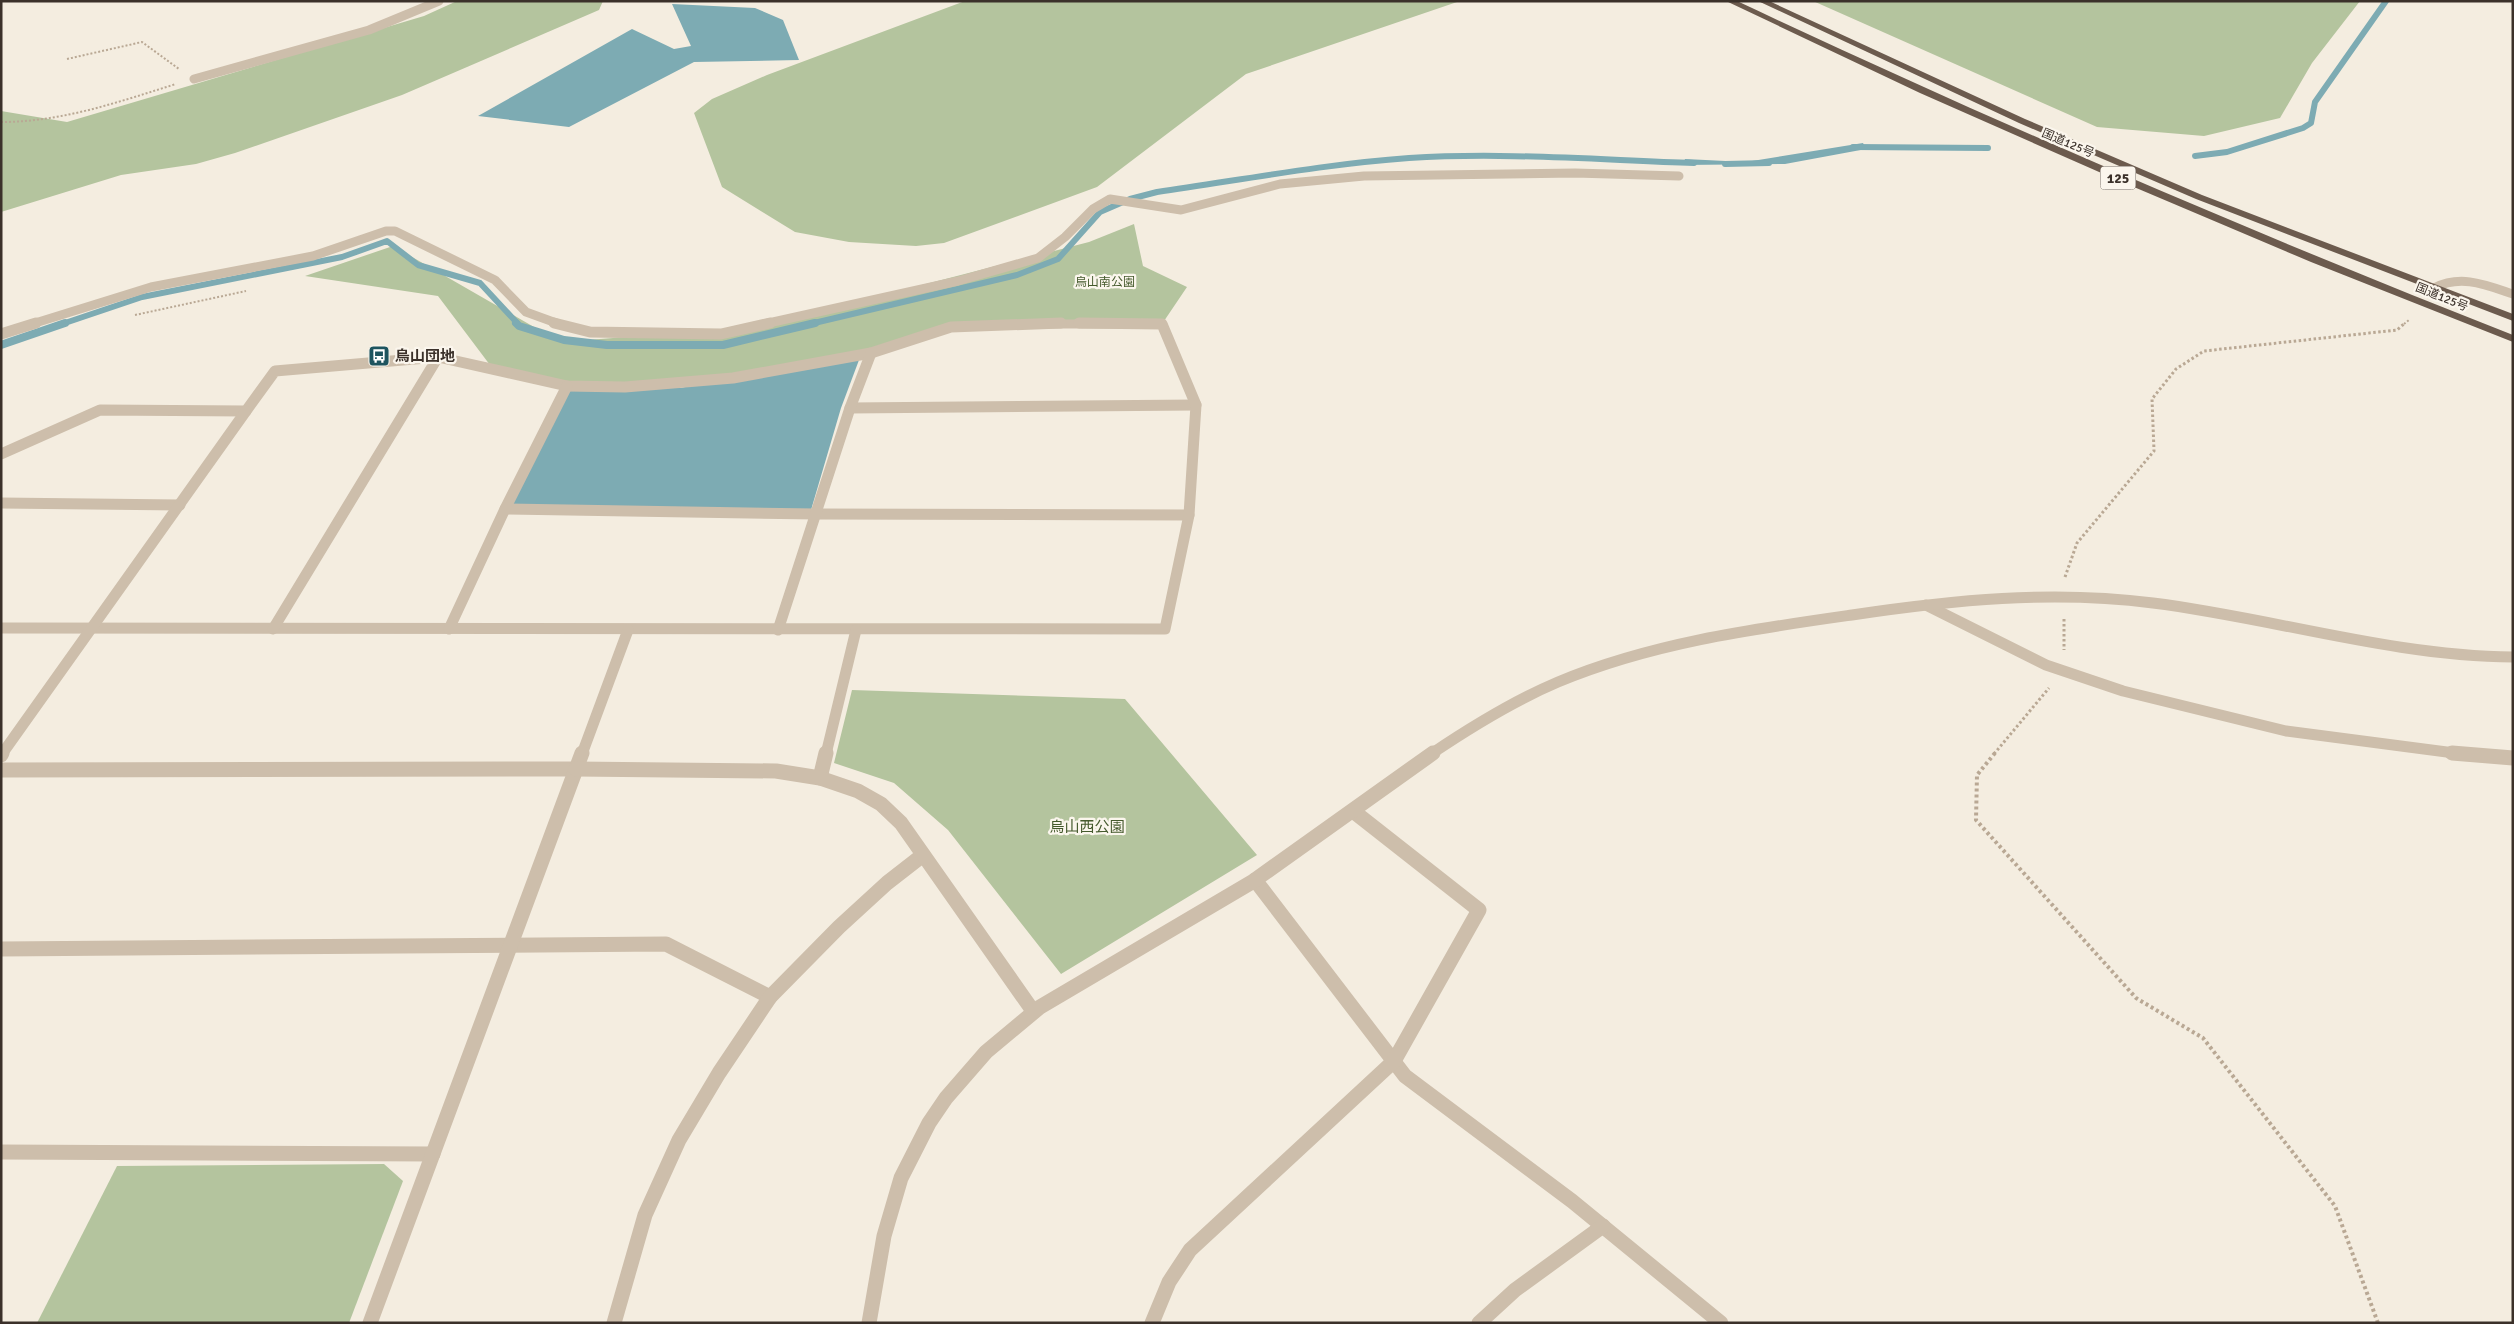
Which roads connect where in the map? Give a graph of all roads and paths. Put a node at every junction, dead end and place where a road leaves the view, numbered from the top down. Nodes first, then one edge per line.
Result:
1 (439, 1) edge
2 (1730, 1) edge
3 (1762, 1) edge
4 (66, 59) dead end
5 (194, 79) junction
6 (1, 122) edge
7 (1679, 176) dead end
8 (2434, 288) junction
9 (251, 290) dead end
10 (2513, 294) edge
11 (2425, 304) junction
12 (131, 316) dead end
13 (2513, 318) edge
14 (1, 334) edge
15 (2513, 339) edge
16 (871, 353) junction
17 (438, 357) junction
18 (567, 386) junction
19 (1196, 405) junction
20 (850, 408) junction
21 (246, 411) junction
22 (1, 454) edge
23 (1, 503) edge
24 (180, 505) junction
25 (505, 510) junction
26 (816, 514) junction
27 (1189, 515) junction
28 (2064, 598) junction
29 (1926, 605) junction
30 (1, 628) edge
31 (92, 628) junction
32 (273, 629) junction
33 (449, 629) junction
34 (628, 630) junction
35 (778, 630) junction
36 (856, 630) junction
37 (2513, 657) edge
38 (2064, 671) junction
39 (1, 755) edge
40 (2513, 758) edge
41 (576, 769) junction
42 (1, 770) edge
43 (820, 778) junction
44 (1353, 810) junction
45 (923, 855) junction
46 (1256, 880) junction
47 (510, 946) junction
48 (1, 949) edge
49 (770, 997) junction
50 (1033, 1011) junction
51 (1394, 1062) junction
52 (1, 1152) edge
53 (433, 1154) junction
54 (1603, 1226) junction
55 (370, 1323) edge
56 (614, 1323) edge
57 (869, 1323) edge
58 (1152, 1323) edge
59 (1479, 1323) edge
60 (1721, 1323) edge
61 (2378, 1323) edge

1 - 5 street
2 - 11 highway, 国道125号 / 125
3 - 8 highway, 国道125号 / 125
4 - 5 path
5 - 6 path
7 - 14 street
8 - 10 street
8 - 13 highway, 国道125号 / 125
9 - 12 path
11 - 15 highway, 国道125号 / 125
11 - 28 path
16 - 18 street
16 - 19 street
16 - 20 street
17 - 18 street
17 - 21 street
17 - 32 street
18 - 25 street
19 - 20 street
19 - 27 street
20 - 26 street
21 - 22 street
21 - 24 street
23 - 24 street
24 - 31 street
25 - 26 street
25 - 33 street
26 - 27 street
26 - 35 street
27 - 36 street
28 - 29 street
28 - 37 street
28 - 38 path
29 - 38 street
29 - 44 street
30 - 31 street
31 - 32 street
31 - 39 street
32 - 33 street
33 - 34 street
34 - 35 street
34 - 41 street
35 - 36 street
36 - 43 street
38 - 40 street
38 - 61 path
41 - 42 street
41 - 43 street
41 - 47 street
43 - 45 street
44 - 46 street
44 - 51 street
45 - 49 street
45 - 50 street
46 - 50 street
46 - 51 street
47 - 48 street
47 - 49 street
47 - 53 street
49 - 56 street
50 - 57 street
51 - 54 street
51 - 58 street
52 - 53 street
53 - 55 street
54 - 59 street
54 - 60 street

